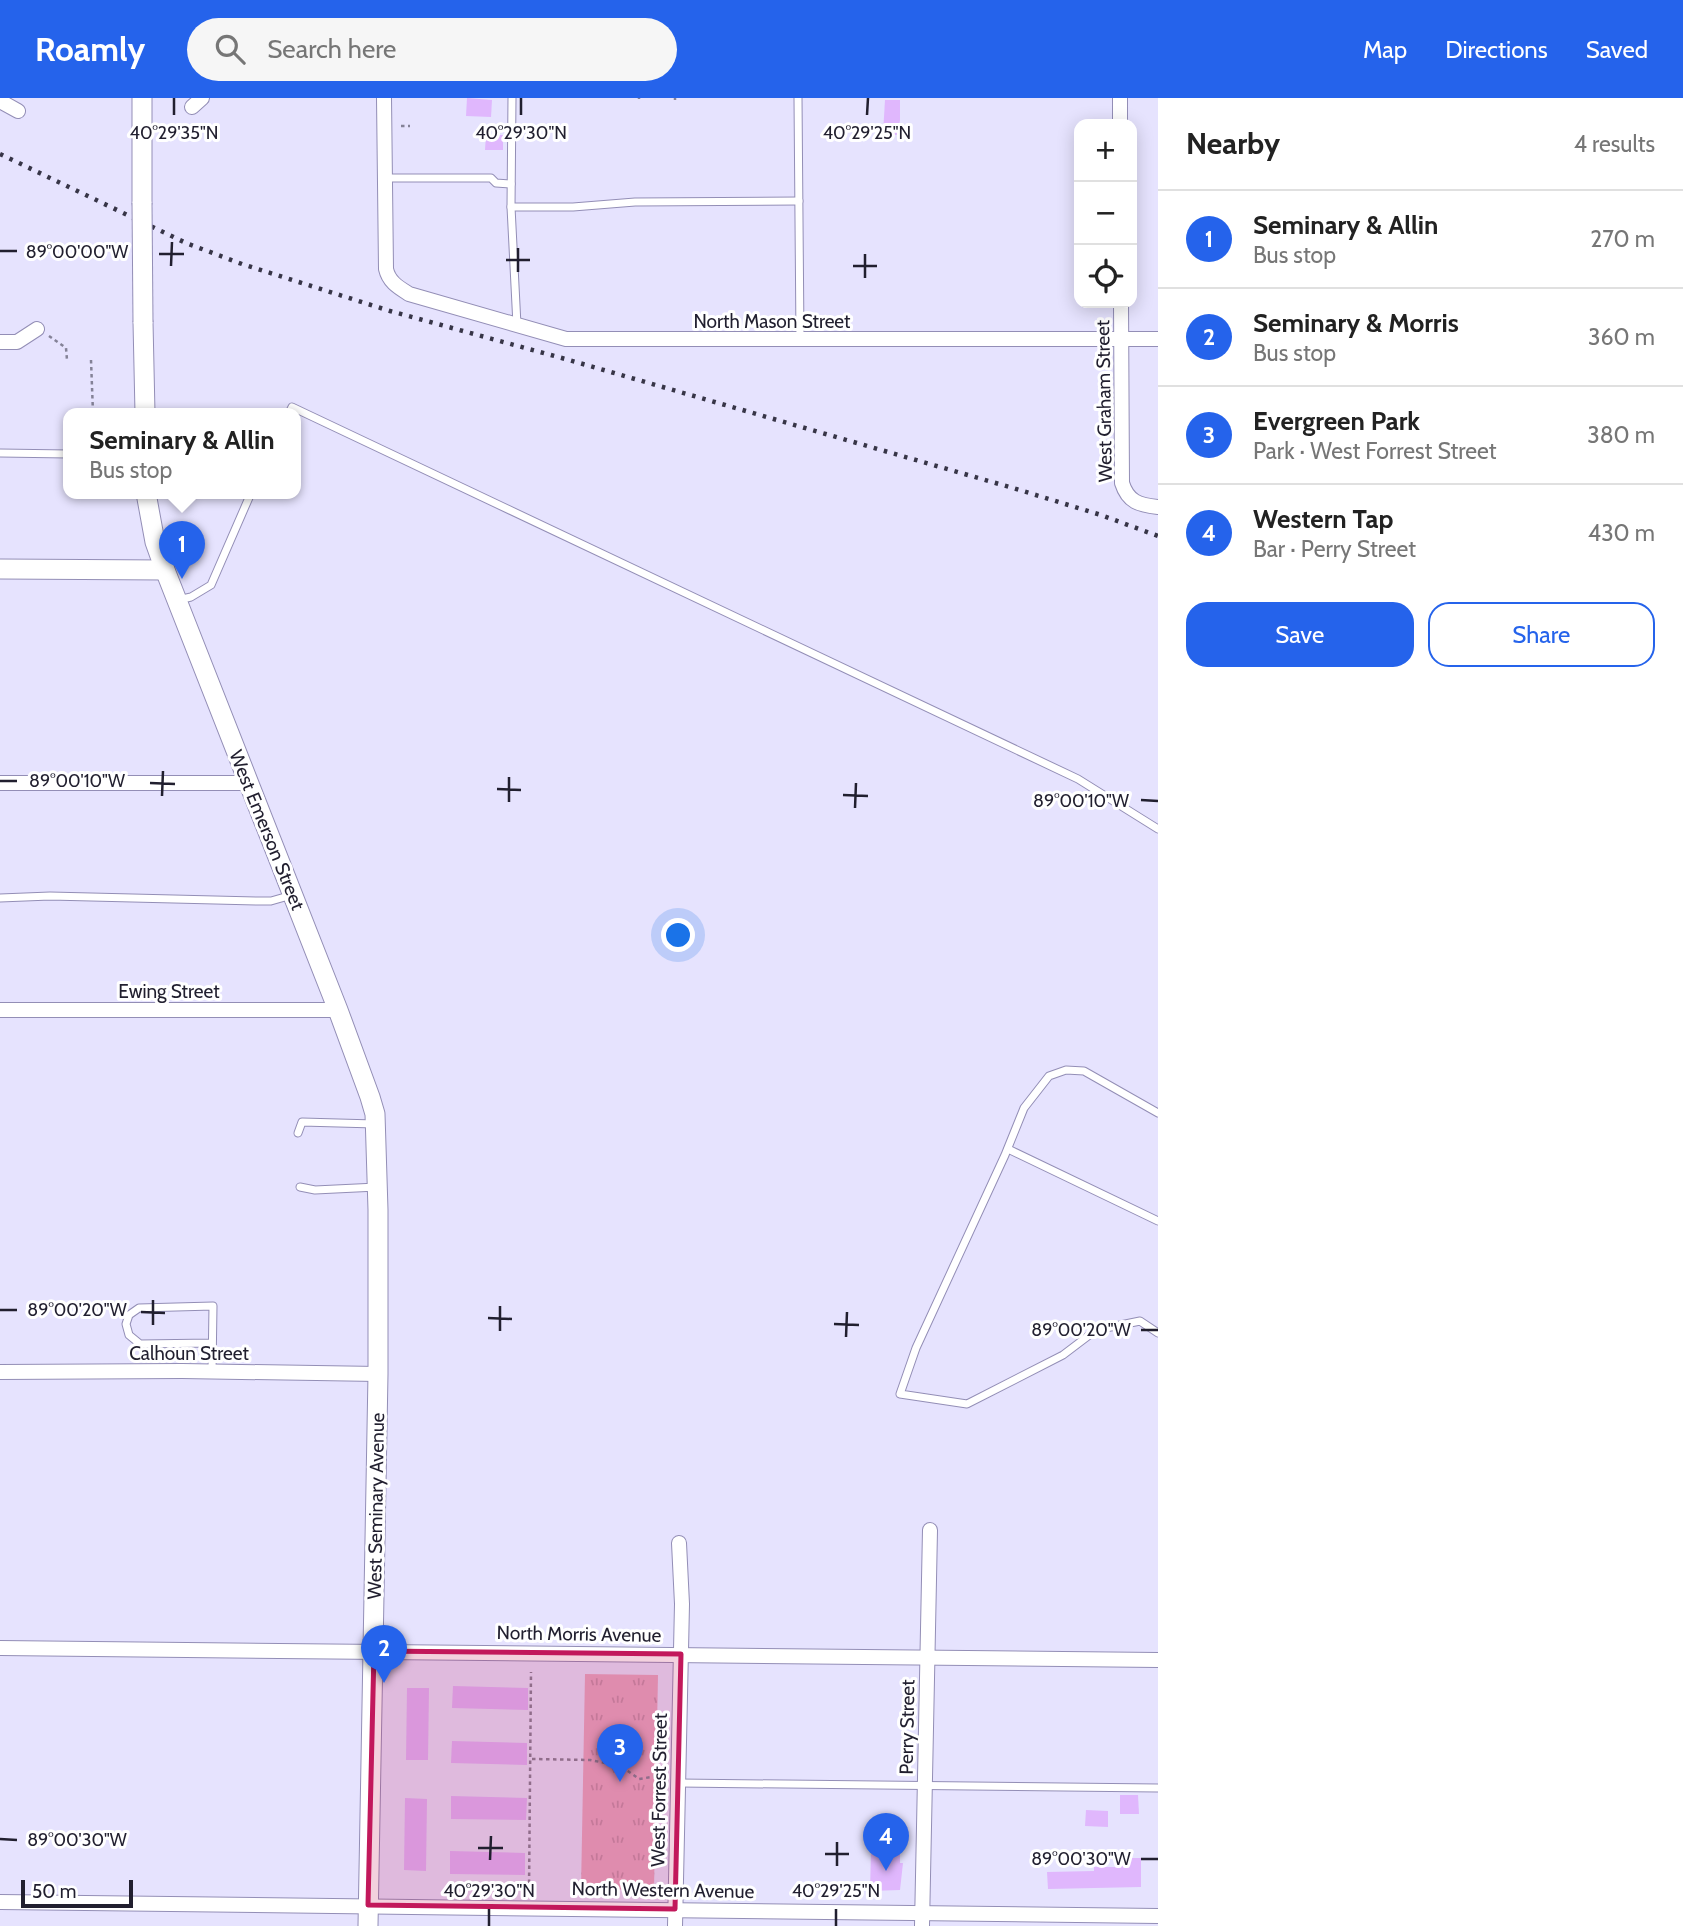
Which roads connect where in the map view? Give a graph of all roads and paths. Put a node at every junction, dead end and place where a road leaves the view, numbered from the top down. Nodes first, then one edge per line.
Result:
1 (142, 98) edge
2 (384, 98) edge
3 (512, 98) edge
4 (798, 98) edge
5 (1120, 98) edge
6 (0, 101) edge
7 (18, 111) dead end
8 (1121, 119) edge
9 (401, 126) dead end
10 (410, 126) dead end
11 (384, 178) junction
12 (511, 184) junction
13 (799, 201) junction
14 (511, 207) junction
15 (1121, 308) edge
16 (517, 325) junction
17 (37, 329) joint
18 (1158, 339) edge
19 (1121, 340) junction
20 (800, 341) junction
21 (0, 342) edge
22 (67, 360) dead end
23 (91, 360) dead end
24 (93, 408) edge
25 (145, 408) edge
26 (301, 411) edge
27 (0, 453) edge
28 (63, 454) edge
29 (147, 499) edge
30 (248, 499) edge
31 (1158, 507) edge
32 (0, 569) edge
33 (165, 570) junction
34 (177, 601) junction
35 (0, 783) edge
36 (247, 783) junction
37 (1158, 830) edge
38 (293, 895) junction
39 (0, 898) edge
40 (0, 1010) edge
41 (338, 1010) junction
42 (1158, 1113) edge
43 (376, 1124) junction
44 (298, 1133) dead end
45 (1008, 1149) junction
46 (377, 1178) junction
47 (300, 1187) dead end
48 (1158, 1221) edge
49 (1158, 1333) edge
50 (212, 1343) junction
51 (0, 1372) edge
52 (212, 1372) junction
53 (378, 1374) junction
54 (930, 1530) dead end
55 (680, 1543) dead end
56 (0, 1648) edge
57 (374, 1651) junction
58 (681, 1654) junction
59 (928, 1656) junction
60 (1158, 1660) edge
61 (531, 1672) dead end
62 (532, 1759) junction
63 (658, 1776) dead end
64 (678, 1783) junction
65 (925, 1786) junction
66 (1158, 1788) edge
67 (529, 1890) dead end
68 (0, 1902) edge
69 (368, 1905) junction
70 (675, 1909) junction
71 (1158, 1916) edge
72 (923, 1919) edge
73 (368, 1926) edge
74 (675, 1926) edge

1 - 25 street, bridge
2 - 11 street
3 - 12 lane
4 - 13 lane
5 - 8 street
6 - 7 street
9 - 10 path
11 - 12 lane
11 - 16 street, North Mason Street
12 - 14 lane
13 - 14 lane
13 - 20 lane
14 - 16 lane
15 - 19 street, West Graham Street
16 - 20 street, North Mason Street
17 - 21 street
17 - 22 path
18 - 19 street, North Mason Street
19 - 20 street, North Mason Street
19 - 31 street, West Graham Street
23 - 24 path
26 - 37 lane
27 - 28 lane
29 - 33 street, West Emerson Street
30 - 34 lane
32 - 33 street
33 - 34 street, West Emerson Street
34 - 36 street, West Emerson Street
35 - 36 street
36 - 38 street, West Emerson Street
38 - 39 lane
38 - 41 street, West Emerson Street
40 - 41 street, Ewing Street
41 - 43 street, West Emerson Street
42 - 45 lane
43 - 44 lane
43 - 46 street, West Emerson Street
45 - 48 lane
45 - 49 lane
46 - 47 lane
46 - 53 street, West Seminary Avenue
50 - 50 lane
50 - 52 lane
51 - 52 street, Calhoun Street
52 - 53 street, Calhoun Street
53 - 57 street, West Seminary Avenue
54 - 59 street, Perry Street
55 - 58 street, West Forrest Street
56 - 57 street, North Morris Avenue
57 - 58 street, North Morris Avenue
57 - 69 street, West Seminary Avenue
58 - 59 street, North Morris Avenue
58 - 64 street, West Forrest Street
59 - 60 street, North Morris Avenue
59 - 65 street, Perry Street
61 - 62 path
62 - 63 path
62 - 67 path
64 - 65 lane
64 - 70 street, West Forrest Street
65 - 66 lane
65 - 72 street, Perry Street
68 - 69 street, North Western Avenue
69 - 70 street, North Western Avenue
69 - 73 street, West Seminary Avenue
70 - 72 street, North Western Avenue
70 - 74 street, West Forrest Street
71 - 72 street, North Western Avenue

